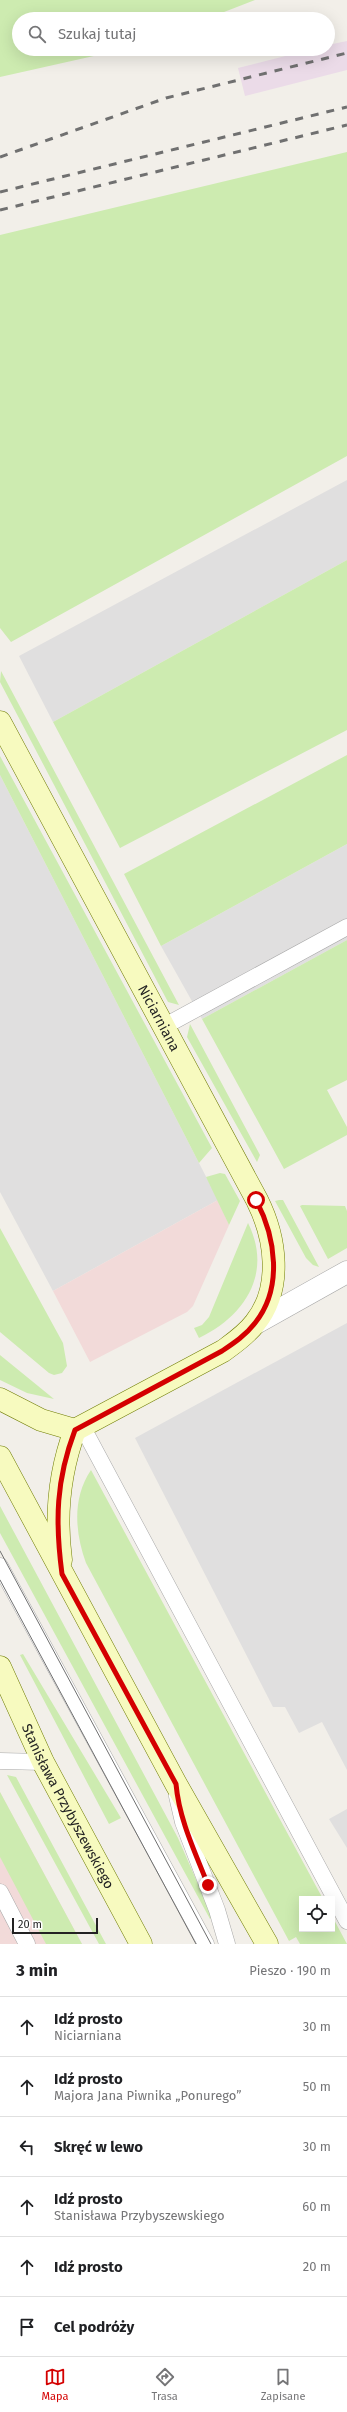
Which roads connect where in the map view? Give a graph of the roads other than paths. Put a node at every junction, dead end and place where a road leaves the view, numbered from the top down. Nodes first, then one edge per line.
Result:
1 (0, 722) edge
2 (347, 927) edge
3 (164, 1027) junction
4 (347, 1272) edge
5 (256, 1323) junction
6 (0, 1399) edge
7 (78, 1428) junction
8 (0, 1456) edge
9 (0, 1566) edge
10 (0, 1573) edge
11 (62, 1574) junction
12 (18, 1600) junction
13 (0, 1667) edge
14 (0, 1761) edge
15 (43, 1762) junction
16 (176, 1784) junction
17 (0, 1892) edge
18 (347, 1921) edge
19 (27, 1944) edge
20 (141, 1944) edge
21 (206, 1944) edge
22 (227, 1944) edge
23 (267, 1944) edge

1 - 3 main road, Niciarniana
2 - 3 lane
3 - 5 main road, Niciarniana
4 - 5 street
5 - 7 main road, Niciarniana
6 - 7 main road
7 - 11 main road
7 - 18 lane
8 - 11 main road
9 - 12 lane
10 - 12 lane
11 - 16 main road
12 - 21 lane
13 - 15 main road, Stanisława Przybyszewskiego
14 - 15 lane
15 - 20 main road, Stanisława Przybyszewskiego
16 - 22 lane
16 - 23 main road
17 - 19 lane

